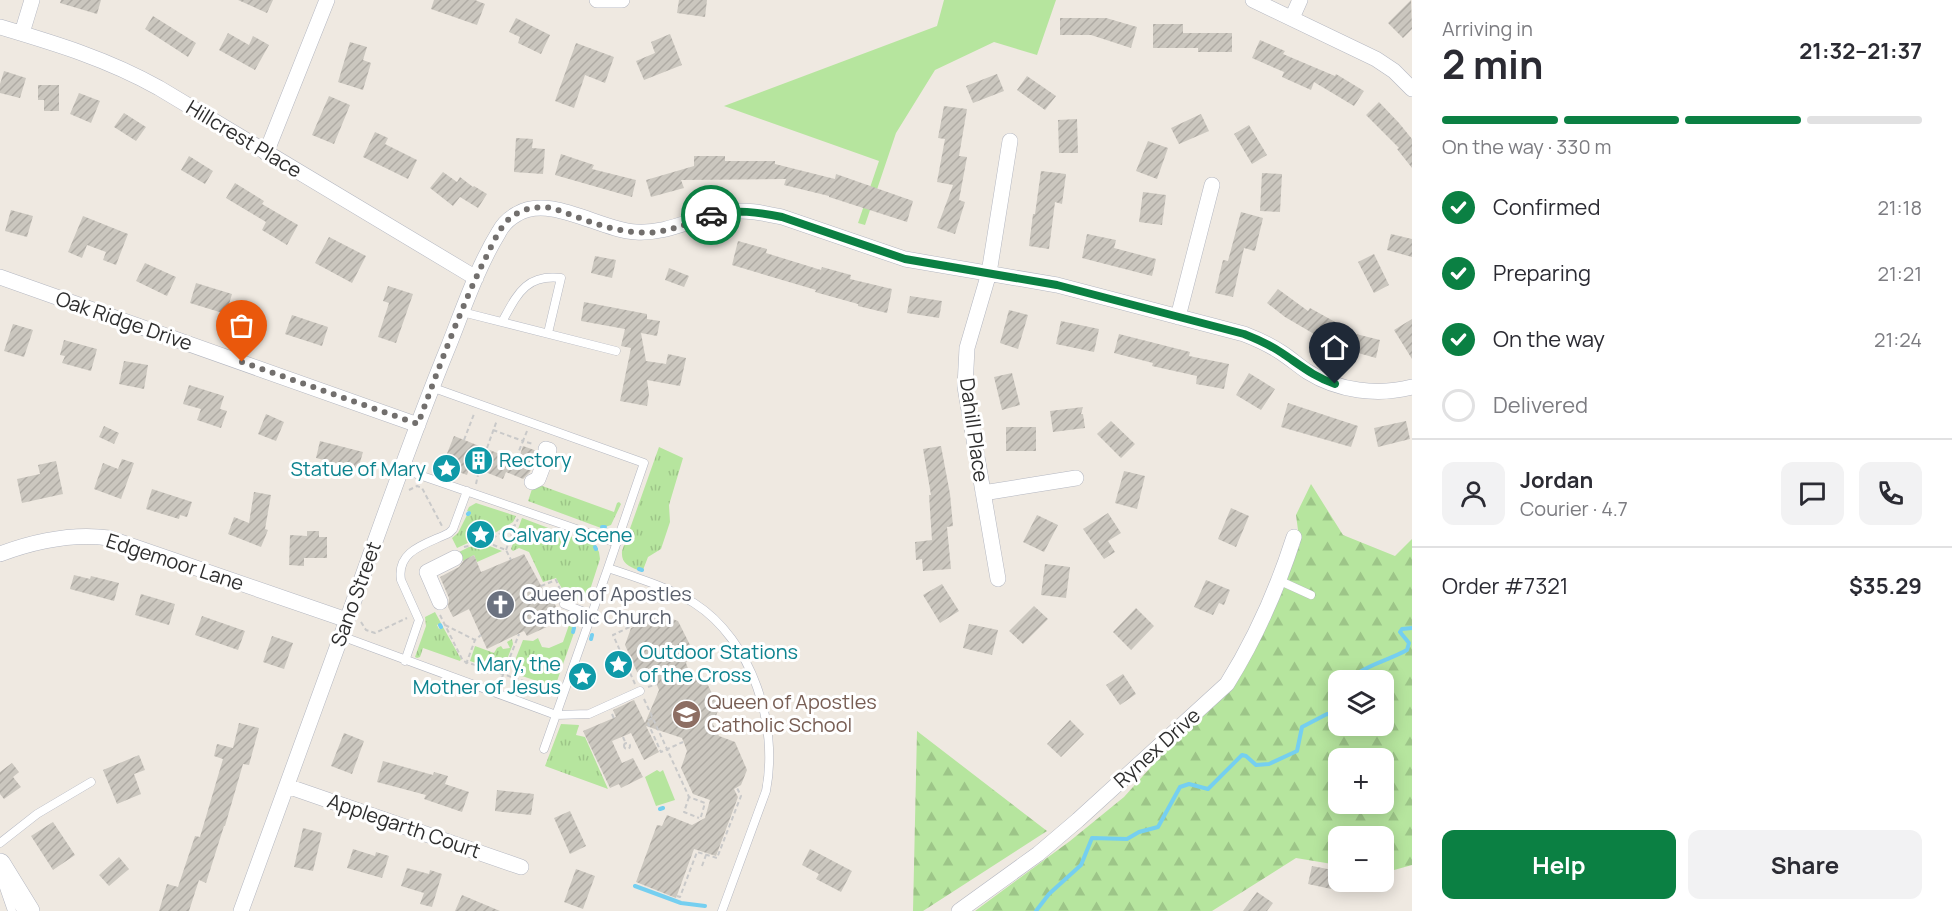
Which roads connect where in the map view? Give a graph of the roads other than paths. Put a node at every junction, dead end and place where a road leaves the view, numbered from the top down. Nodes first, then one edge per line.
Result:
1 (32, 0) edge
2 (327, 0) edge
3 (597, 0) edge
4 (622, 0) edge
5 (1253, 0) edge
6 (1300, 0) edge
7 (1292, 18) junction
8 (0, 27) edge
9 (22, 33) junction
10 (1410, 83) edge
11 (1010, 141) dead end
12 (266, 153) junction
13 (1212, 186) dead end
14 (989, 273) junction
15 (0, 277) edge
16 (476, 278) junction
17 (462, 312) junction
18 (1178, 317) junction
19 (502, 322) junction
20 (548, 333) junction
21 (616, 351) dead end
22 (431, 387) junction
23 (1412, 387) edge
24 (418, 424) junction
25 (546, 449) dead end
26 (402, 469) junction
27 (1076, 478) dead end
28 (532, 482) dead end
29 (467, 491) junction
30 (983, 493) junction
31 (1294, 537) dead end
32 (617, 543) junction
33 (0, 554) edge
34 (458, 554) road end
35 (608, 568) junction
36 (998, 579) dead end
37 (1278, 580) junction
38 (1311, 595) dead end
39 (440, 602) dead end
40 (564, 604) road end
41 (592, 615) junction
42 (347, 620) junction
43 (341, 636) junction
44 (405, 661) junction
45 (640, 691) road end
46 (556, 715) junction
47 (544, 748) dead end
48 (91, 782) dead end
49 (286, 786) junction
50 (0, 843) edge
51 (0, 864) edge
52 (521, 867) dead end
53 (0, 878) edge
54 (12, 911) edge
55 (28, 911) edge
56 (241, 911) edge
57 (722, 911) edge
58 (959, 911) edge

1 - 9 street
2 - 12 street
3 - 4 street
5 - 7 street
6 - 7 street
7 - 10 street
8 - 9 street, Hillcrest Place
9 - 12 street, Hillcrest Place
11 - 14 street, Dahill Place
12 - 16 street, Hillcrest Place
13 - 18 street
14 - 16 street, Sano Street
14 - 18 street, Sano Street
14 - 30 street, Dahill Place
15 - 24 street, Oak Ridge Drive
16 - 17 street, Sano Street
17 - 19 lane
17 - 22 street, Sano Street
18 - 23 street, Sano Street
19 - 20 lane
19 - 20 lane
20 - 21 lane
22 - 24 street, Sano Street
22 - 32 lane
24 - 26 street, Sano Street
25 - 28 street
26 - 29 lane
26 - 42 street, Sano Street
27 - 30 street
29 - 32 lane
29 - 44 lane
30 - 36 street, Dahill Place
31 - 37 street, Rynex Drive
32 - 35 lane
33 - 42 street, Edgemoor Lane
34 - 39 street
35 - 41 lane
35 - 57 lane
37 - 38 lane
37 - 58 street, Rynex Drive
40 - 41 lane
41 - 46 lane
42 - 43 street, Sano Street
43 - 44 lane
43 - 49 street, Sano Street
44 - 46 lane
45 - 46 lane
46 - 47 lane
48 - 50 lane
49 - 52 street, Applegarth Court
49 - 56 street, Sano Street
51 - 55 main road
53 - 54 lane

